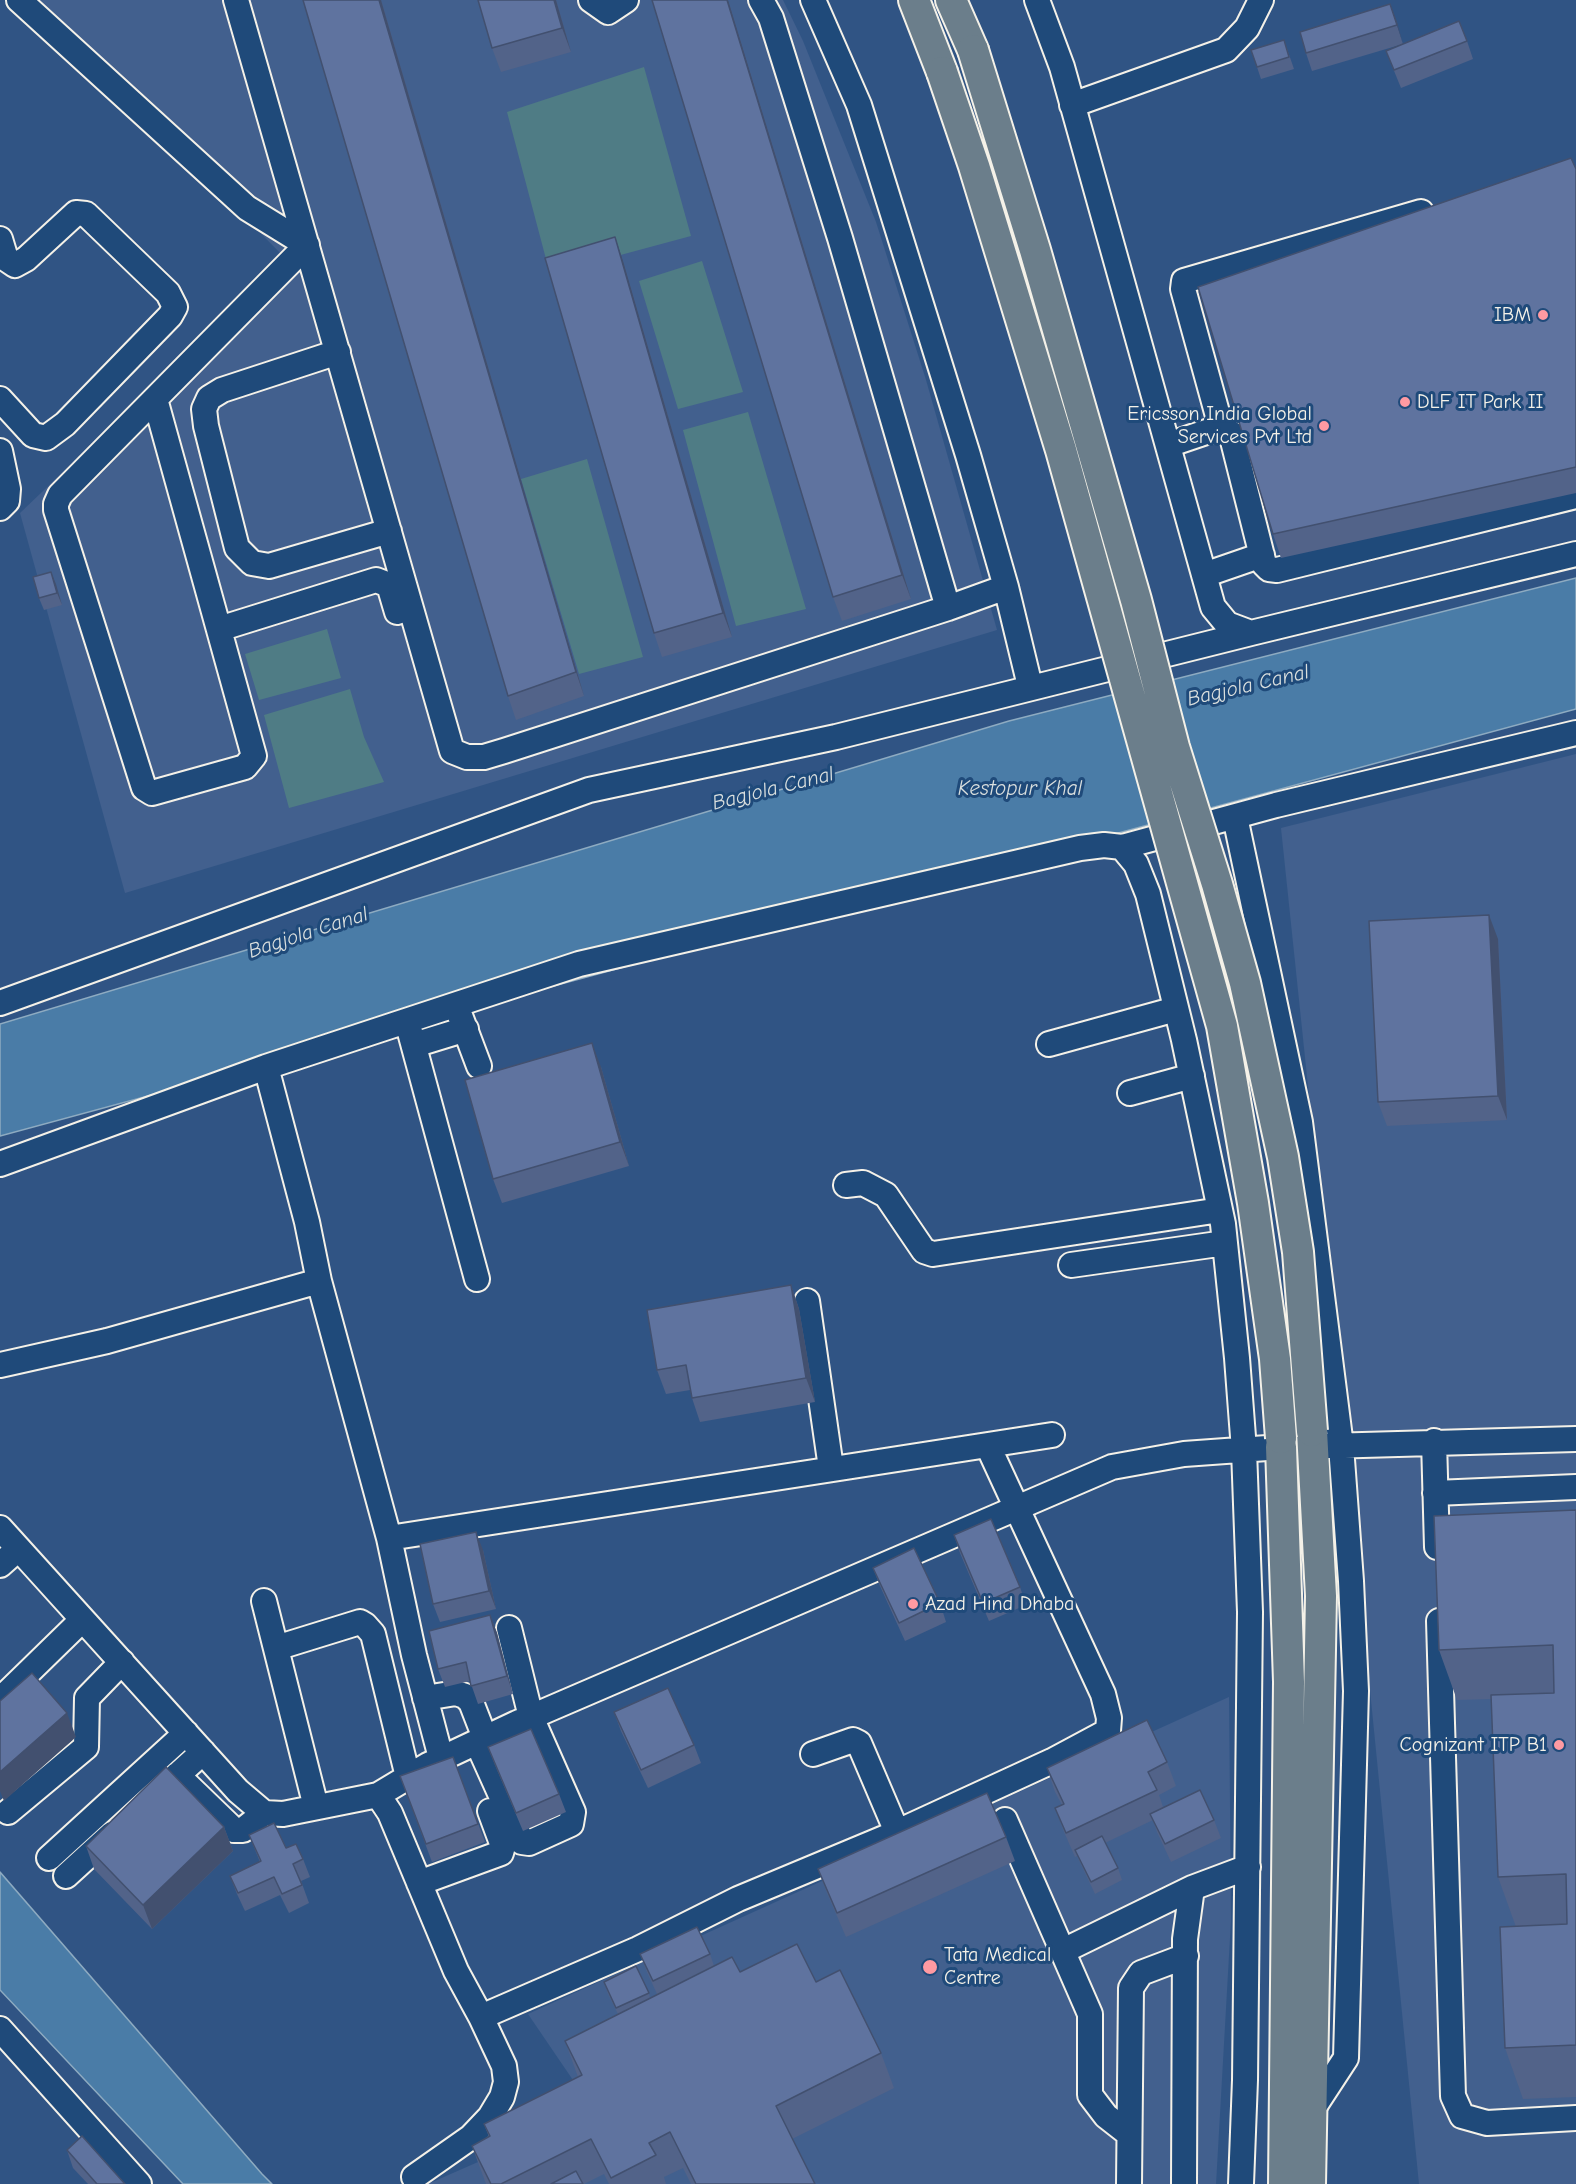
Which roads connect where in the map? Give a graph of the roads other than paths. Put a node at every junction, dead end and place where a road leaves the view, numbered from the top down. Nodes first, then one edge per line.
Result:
1 (19, 0) edge
2 (236, 0) edge
3 (591, 0) edge
4 (626, 0) edge
5 (761, 0) edge
6 (813, 0) edge
7 (914, 0) edge
8 (951, 0) edge
9 (1037, 0) edge
10 (1261, 0) edge
11 (1072, 105) junction
12 (1440, 206) edge
13 (307, 245) junction
14 (2, 256) edge
15 (338, 352) junction
16 (0, 399) edge
17 (155, 399) junction
18 (1221, 427) junction
19 (1168, 445) junction
20 (0, 451) edge
21 (1576, 496) edge
22 (0, 508) edge
23 (389, 531) junction
24 (1576, 554) edge
25 (1262, 555) junction
26 (1204, 575) junction
27 (1006, 587) junction
28 (948, 608) junction
29 (219, 629) junction
30 (1251, 633) junction
31 (1030, 686) junction
32 (1576, 733) edge
33 (515, 757) dead end
34 (1234, 817) junction
35 (1122, 847) junction
36 (0, 1003) edge
37 (456, 1005) junction
38 (1176, 1009) junction
39 (407, 1021) junction
40 (466, 1029) junction
41 (1049, 1044) dead end
42 (414, 1045) junction
43 (479, 1066) dead end
44 (266, 1067) junction
45 (1192, 1076) junction
46 (1130, 1093) dead end
47 (0, 1164) edge
48 (846, 1185) dead end
49 (1220, 1210) junction
50 (1225, 1243) junction
51 (1071, 1265) dead end
52 (477, 1279) dead end
53 (319, 1281) junction
54 (807, 1301) dead end
55 (0, 1365) edge
56 (1052, 1435) dead end
57 (1312, 1438) junction
58 (1576, 1439) edge
59 (1434, 1441) junction
60 (1281, 1442) junction
61 (988, 1446) junction
62 (1341, 1446) junction
63 (1244, 1450) junction
64 (831, 1468) junction
65 (1576, 1487) edge
66 (1436, 1493) junction
67 (1017, 1507) junction
68 (6, 1538) edge
69 (389, 1538) junction
70 (1438, 1564) edge
71 (0, 1566) edge
72 (1439, 1599) edge
73 (264, 1600) dead end
74 (82, 1620) junction
75 (509, 1628) dead end
76 (276, 1648) junction
77 (122, 1662) junction
78 (425, 1698) junction
79 (0, 1700) edge
80 (531, 1717) junction
81 (186, 1733) junction
82 (476, 1742) junction
83 (203, 1752) junction
84 (813, 1754) dead end
85 (441, 1758) junction
86 (177, 1775) junction
87 (408, 1777) junction
88 (378, 1795) junction
89 (316, 1807) junction
90 (8, 1812) dead end
91 (264, 1813) junction
92 (1005, 1821) dead end
93 (897, 1832) junction
94 (49, 1858) dead end
95 (1248, 1867) junction
96 (66, 1876) dead end
97 (419, 1883) junction
98 (1192, 1888) junction
99 (1063, 1951) junction
100 (1186, 1956) junction
101 (480, 2017) junction
102 (0, 2029) edge
103 (1311, 2110) junction
104 (1576, 2118) edge
105 (1129, 2134) junction
106 (414, 2177) dead end
107 (139, 2184) edge
108 (1129, 2184) edge
109 (1184, 2184) edge
110 (1240, 2184) edge
111 (1284, 2184) edge
112 (1310, 2184) edge

1 - 13 street
2 - 13 street
3 - 4 street
5 - 28 street
6 - 27 street
7 - 60 main road, bridge
8 - 57 main road, bridge
9 - 11 street
10 - 11 street
11 - 19 street
12 - 18 street
13 - 15 street
13 - 17 street
14 - 16 street
15 - 23 street
15 - 23 street
17 - 29 street
17 - 29 street
18 - 19 street
18 - 25 street
19 - 26 street
20 - 22 street
21 - 25 street
23 - 28 street
24 - 30 street
25 - 26 street
26 - 30 street
27 - 28 street
27 - 31 street
29 - 33 street
30 - 31 street
31 - 36 street
32 - 34 street
34 - 35 street
34 - 62 street
35 - 37 street
35 - 38 street
37 - 39 street
37 - 40 street
38 - 41 street
38 - 45 street
39 - 42 street
39 - 44 street
40 - 42 street
40 - 43 street
42 - 52 street
44 - 47 street
44 - 53 street
45 - 46 street
45 - 49 street
48 - 49 street
49 - 50 street
50 - 51 street
50 - 63 street
53 - 55 street
53 - 69 street
54 - 64 street
56 - 61 street
57 - 62 street
57 - 103 main road
58 - 59 street
59 - 62 street
59 - 66 street
60 - 63 street
60 - 111 main road
61 - 64 street
61 - 67 street
62 - 103 street
63 - 67 street
63 - 95 street
64 - 69 street
65 - 66 street
66 - 70 street
67 - 80 street
67 - 93 street
68 - 71 street
68 - 74 street
69 - 78 street
72 - 104 street
73 - 76 street
74 - 77 street
74 - 79 street
75 - 80 street
76 - 87 street
76 - 89 street
77 - 81 street
77 - 90 street
78 - 82 street
78 - 85 street
80 - 82 street
80 - 82 street
81 - 83 street
81 - 94 street
82 - 85 street
82 - 97 street
83 - 86 street
83 - 91 street
84 - 93 street
85 - 87 street
86 - 91 street
86 - 96 street
87 - 88 street
88 - 89 street
88 - 97 street
89 - 91 street
92 - 99 street
93 - 101 street
95 - 98 street
95 - 110 street
97 - 101 street
98 - 99 street
98 - 100 street
99 - 105 street
100 - 105 street
100 - 109 street
101 - 106 street
102 - 107 street
103 - 112 main road
105 - 108 street

